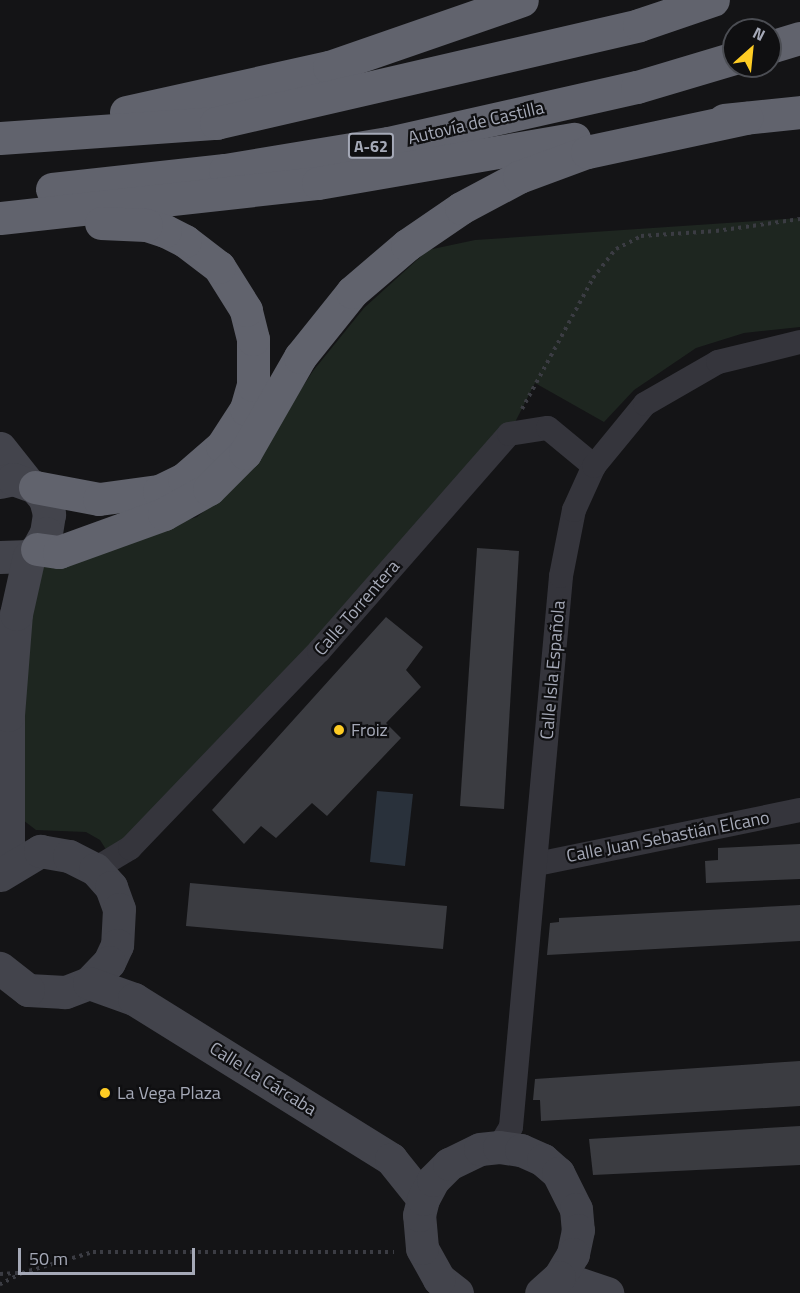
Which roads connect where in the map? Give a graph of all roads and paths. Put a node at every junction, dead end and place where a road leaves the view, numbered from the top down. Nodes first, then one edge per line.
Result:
1 (468, 0) edge
2 (522, 0) edge
3 (713, 0) edge
4 (800, 38) edge
5 (407, 42) junction
6 (782, 43) edge
7 (722, 62) edge
8 (800, 112) edge
9 (746, 118) junction
10 (13, 136) edge
11 (0, 195) edge
12 (0, 218) edge
13 (800, 219) edge
14 (0, 224) edge
15 (800, 342) edge
16 (509, 434) junction
17 (0, 448) edge
18 (594, 466) junction
19 (21, 484) edge
20 (19, 555) edge
21 (4, 708) edge
22 (6, 807) junction
23 (800, 810) edge
24 (40, 851) junction
25 (537, 864) junction
26 (4, 871) edge
27 (103, 878) junction
28 (99, 973) junction
29 (3, 978) edge
30 (510, 1141) junction
31 (392, 1159) junction
32 (449, 1164) junction
33 (423, 1199) junction
34 (422, 1248) junction
35 (22, 1273) junction
36 (0, 1274) edge
37 (558, 1275) edge
38 (0, 1284) edge
39 (445, 1288) edge
40 (602, 1290) edge

1 - 5 highway
2 - 5 highway
3 - 10 highway
4 - 6 highway
5 - 10 highway
7 - 11 highway, Autovía de Castilla / A-62
8 - 9 highway
9 - 12 highway
9 - 20 highway
13 - 16 path
14 - 19 highway
15 - 18 street, Calle Isla Española
16 - 18 street
16 - 27 street, Calle Torrentera
17 - 19 street
18 - 25 street, Calle Isla Española
19 - 20 street
20 - 21 street
21 - 22 street
22 - 24 street
22 - 26 street
23 - 25 street, Calle Juan Sebastián Elcano
24 - 26 street
24 - 27 street
25 - 30 street, Calle Isla Española
27 - 28 street
28 - 29 street
28 - 31 street, Calle La Cárcaba
30 - 32 street
30 - 37 street
31 - 32 street, Calle La Cárcaba
31 - 33 street, Calle La Cárcaba
32 - 33 street
33 - 34 street
34 - 35 path
34 - 39 street
35 - 36 path
35 - 38 path
37 - 40 street

